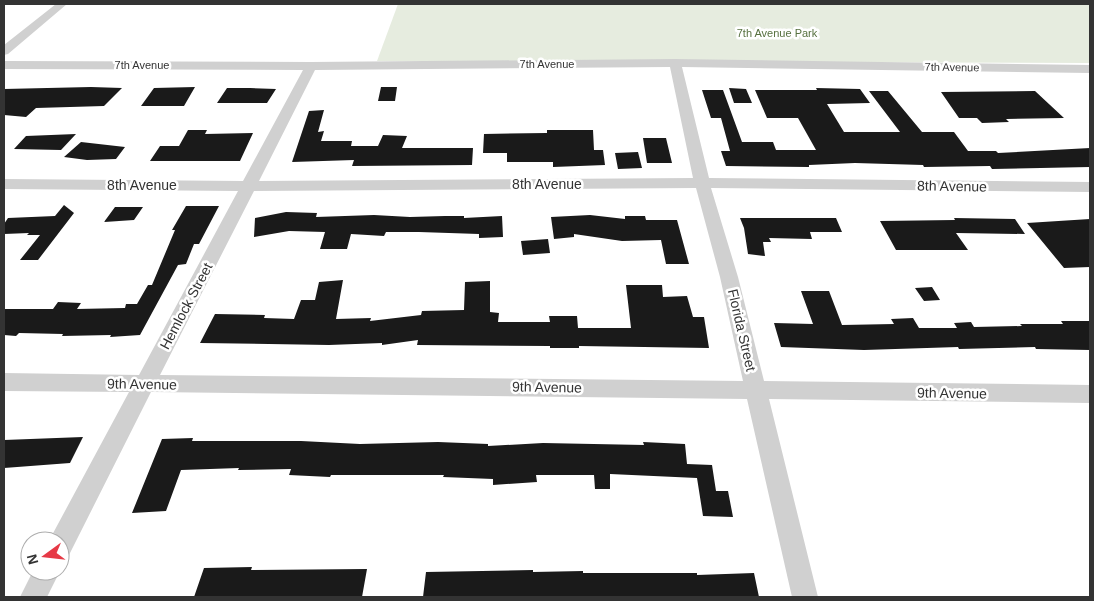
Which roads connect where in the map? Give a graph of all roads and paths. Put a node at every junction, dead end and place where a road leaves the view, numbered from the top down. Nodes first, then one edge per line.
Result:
1 (62, 4) edge
2 (4, 51) edge
3 (675, 63) junction
4 (4, 65) edge
5 (311, 66) junction
6 (1090, 69) edge
7 (702, 183) junction
8 (4, 184) edge
9 (248, 186) junction
10 (1090, 187) edge
11 (4, 382) edge
12 (145, 384) junction
13 (756, 389) junction
14 (1090, 394) edge
15 (68, 531) edge
16 (42, 581) edge
17 (34, 597) edge
18 (805, 597) edge

1 - 2 street
3 - 5 street, 7th Avenue
3 - 6 street, 7th Avenue
3 - 7 street, Florida Street
4 - 5 street, 7th Avenue
5 - 9 street, Hemlock Street
7 - 9 street, 8th Avenue
7 - 10 street, 8th Avenue
7 - 13 street, Florida Street
8 - 9 street, 8th Avenue
9 - 12 street, Hemlock Street
11 - 12 street, 9th Avenue
12 - 13 street, 9th Avenue
12 - 15 street, Hemlock Street
13 - 14 street, 9th Avenue
13 - 18 street, Florida Street
16 - 17 street

